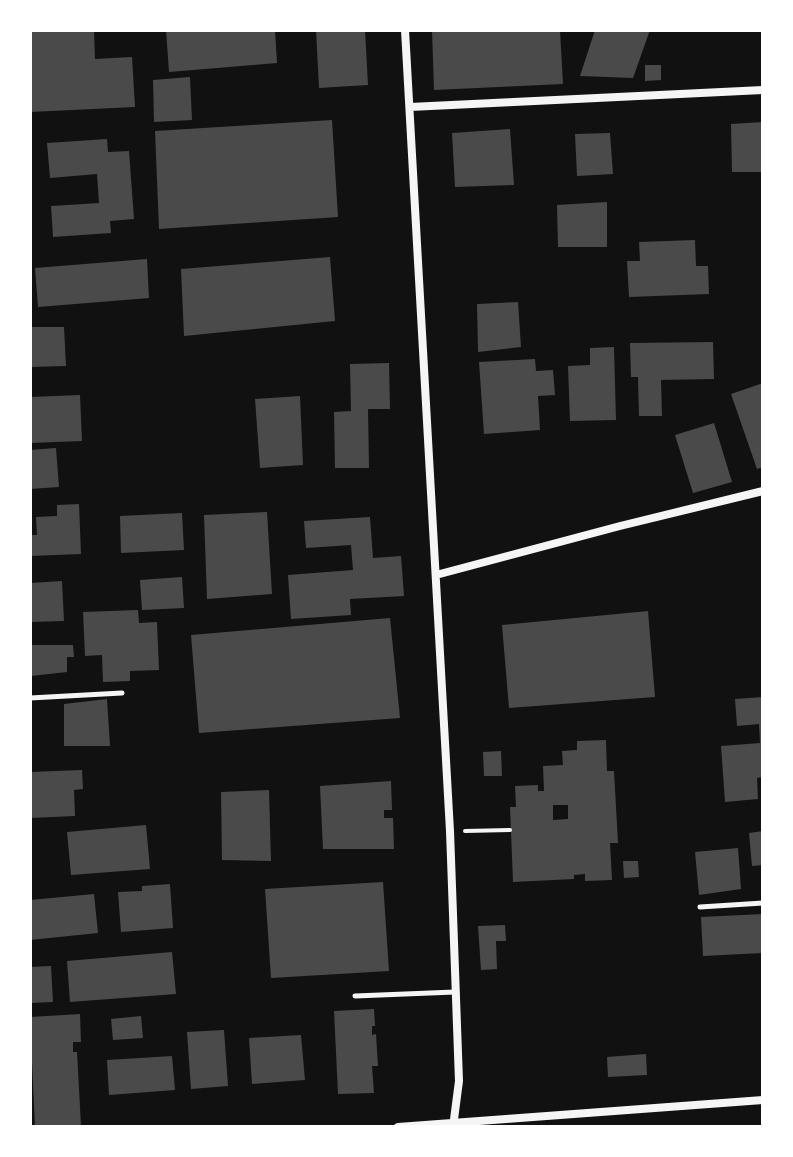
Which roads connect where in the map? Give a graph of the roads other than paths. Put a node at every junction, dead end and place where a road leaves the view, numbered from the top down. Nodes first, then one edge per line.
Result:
1 (405, 30) edge
2 (763, 90) edge
3 (410, 107) junction
4 (763, 491) edge
5 (436, 575) junction
6 (122, 693) dead end
7 (30, 698) edge
8 (763, 903) edge
9 (700, 907) dead end
10 (455, 992) junction
11 (355, 996) dead end
12 (763, 1100) edge
13 (454, 1125) edge
14 (398, 1127) edge

1 - 3 street
2 - 3 street
3 - 5 street
4 - 5 street
5 - 10 street
6 - 7 lane
8 - 9 lane
10 - 11 lane
10 - 13 street
12 - 13 street
13 - 14 street

